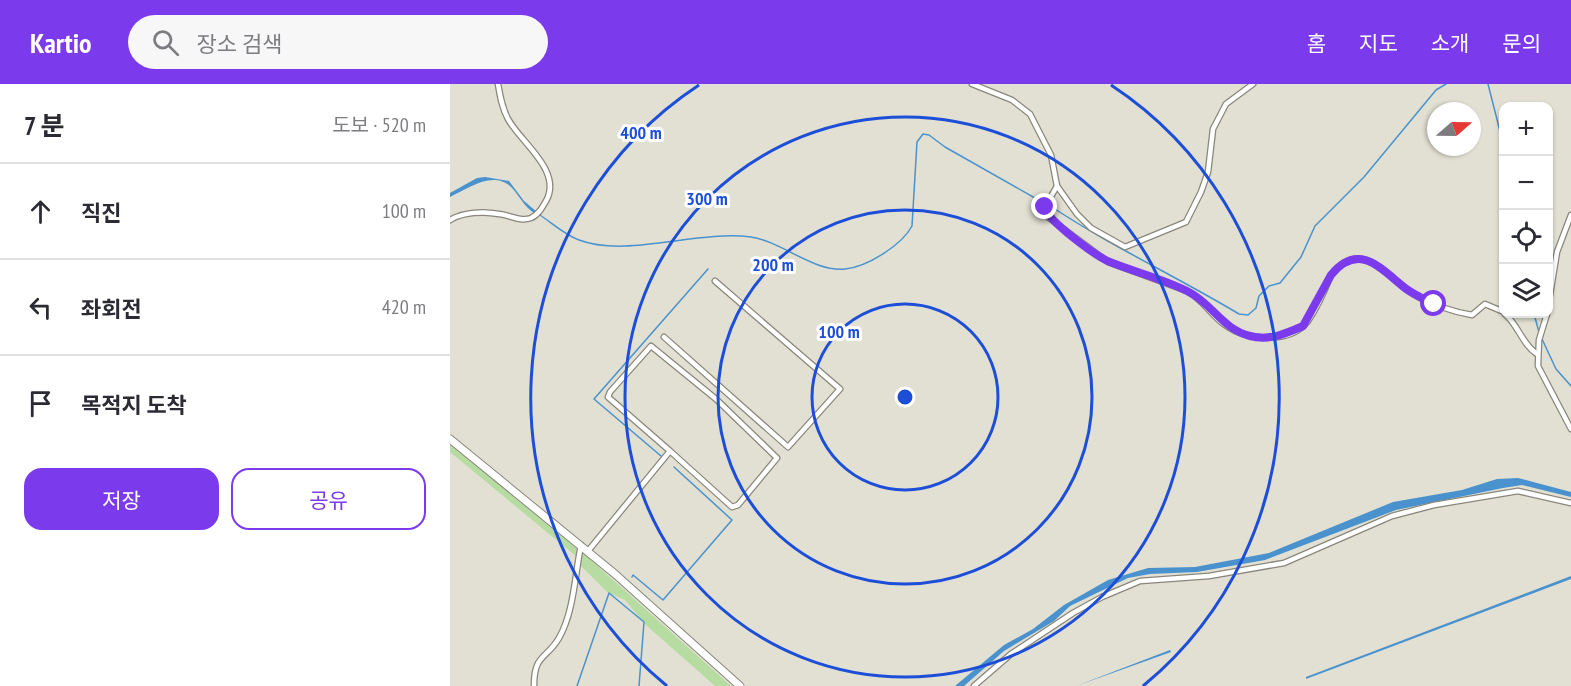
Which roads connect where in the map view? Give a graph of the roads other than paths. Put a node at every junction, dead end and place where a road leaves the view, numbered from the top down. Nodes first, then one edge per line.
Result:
1 (498, 84) edge
2 (972, 84) edge
3 (1253, 84) edge
4 (1057, 186) junction
5 (1571, 215) edge
6 (450, 220) edge
7 (1553, 276) edge
8 (716, 281) dead end
9 (1499, 310) edge
10 (1509, 318) edge
11 (1546, 318) edge
12 (664, 337) dead end
13 (679, 350) junction
14 (1537, 354) junction
15 (670, 360) junction
16 (723, 390) junction
17 (716, 399) junction
18 (1571, 429) edge
19 (768, 430) junction
20 (450, 439) edge
21 (760, 440) junction
22 (670, 451) junction
23 (1571, 503) edge
24 (581, 545) junction
25 (588, 551) junction
26 (534, 686) edge
27 (740, 686) edge
28 (974, 686) edge

1 - 6 street
2 - 4 street
3 - 4 street
4 - 9 street
5 - 7 street
8 - 19 street
10 - 14 street
11 - 14 street
12 - 13 street
13 - 15 street
13 - 16 street
14 - 18 street
15 - 17 street
15 - 22 street
16 - 17 street
16 - 19 street
17 - 21 street
19 - 21 street
20 - 24 main road
21 - 22 street
22 - 25 street
23 - 28 street
24 - 25 main road
24 - 26 street
25 - 27 main road

